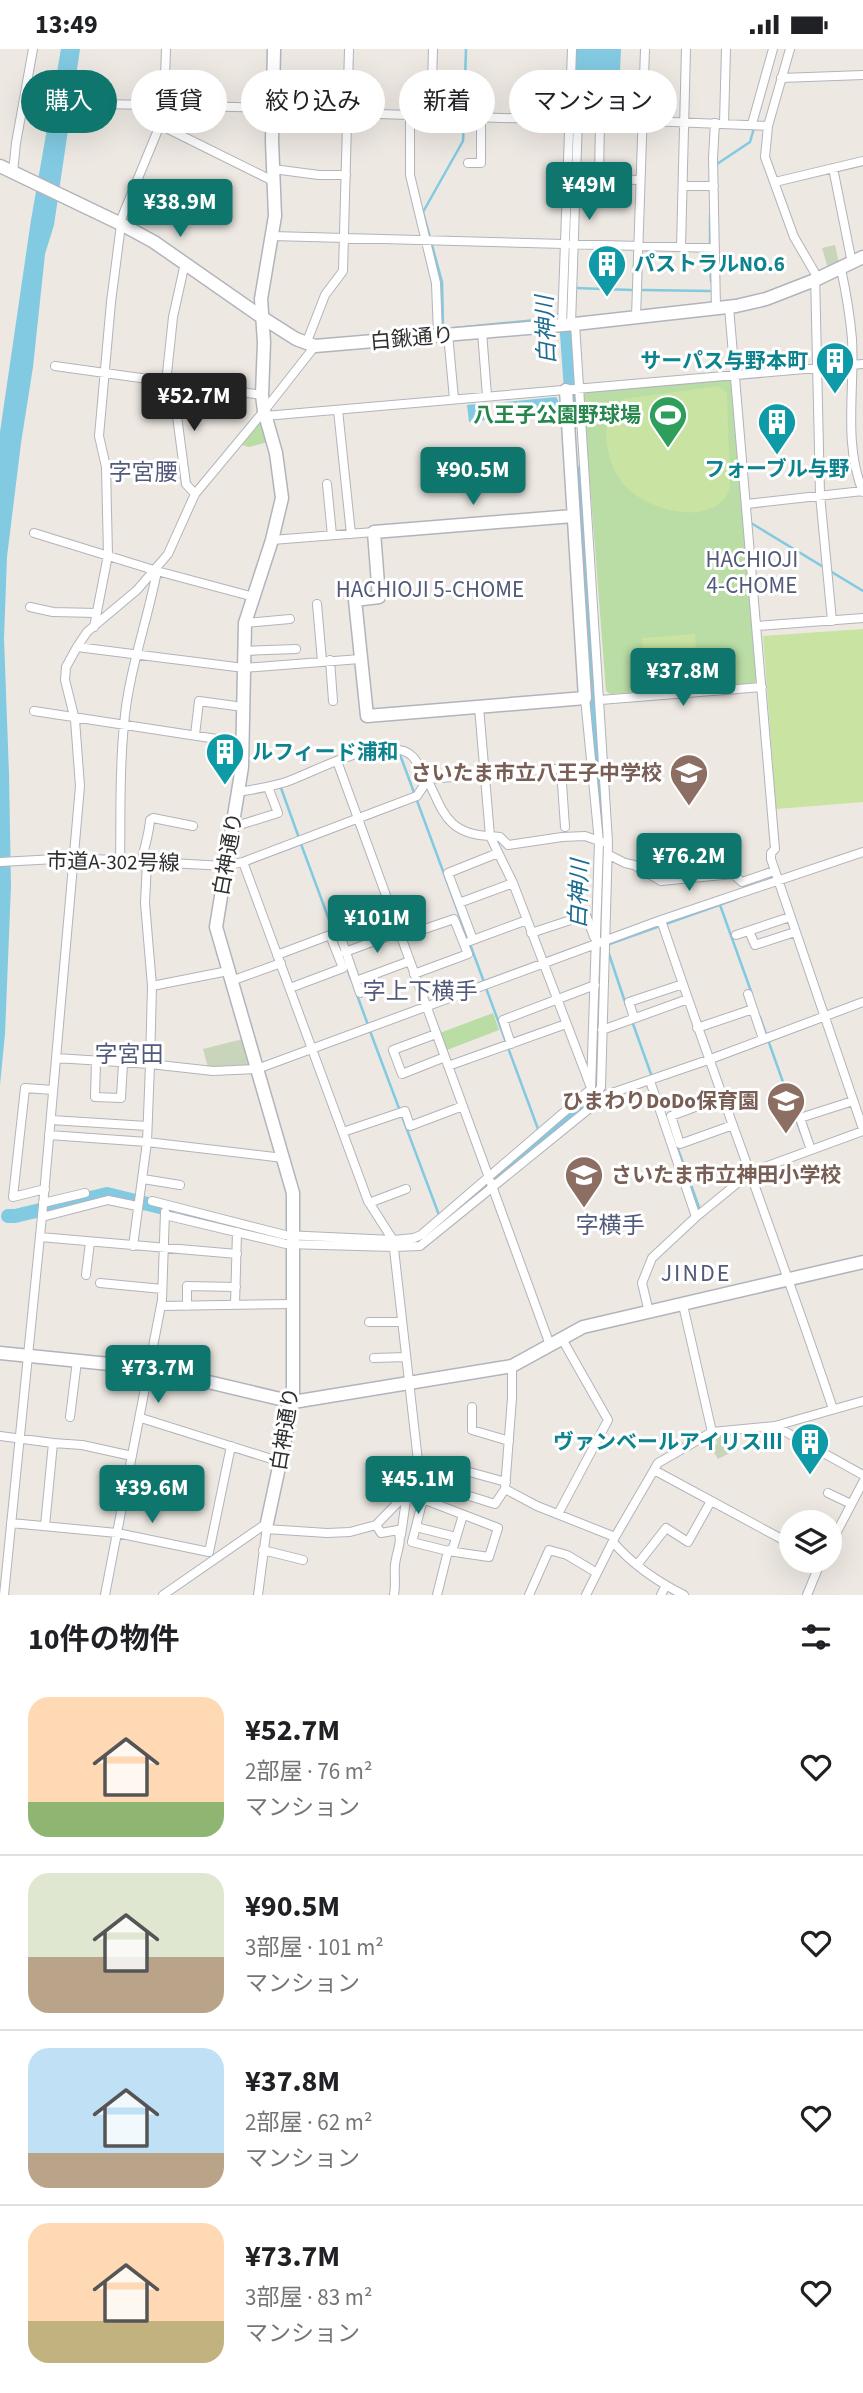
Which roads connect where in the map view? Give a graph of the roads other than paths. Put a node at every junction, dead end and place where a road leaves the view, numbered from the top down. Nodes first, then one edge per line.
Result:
1 (33, 49) edge
2 (166, 49) edge
3 (274, 49) edge
4 (349, 49) edge
5 (433, 49) edge
6 (572, 49) edge
7 (645, 49) edge
8 (686, 49) edge
9 (726, 49) edge
10 (773, 49) edge
11 (790, 49) edge
12 (165, 70) edge
13 (274, 70) edge
14 (349, 70) edge
15 (432, 70) edge
16 (572, 70) edge
17 (644, 70) edge
18 (863, 75) edge
19 (781, 78) junction
20 (677, 121) edge
21 (684, 121) junction
22 (719, 123) junction
23 (752, 124) junction
24 (768, 126) junction
25 (157, 133) edge
26 (178, 133) edge
27 (273, 133) edge
28 (347, 133) edge
29 (410, 133) edge
30 (481, 133) edge
31 (573, 133) edge
32 (600, 133) edge
33 (642, 133) edge
34 (863, 160) edge
35 (468, 163) dead end
36 (833, 168) junction
37 (6, 169) edge
38 (273, 175) junction
39 (346, 175) junction
40 (640, 180) junction
41 (775, 182) junction
42 (683, 186) junction
43 (714, 186) junction
44 (121, 224) junction
45 (272, 236) junction
46 (345, 236) junction
47 (426, 239) junction
48 (569, 244) junction
49 (638, 246) junction
50 (681, 247) junction
51 (715, 248) junction
52 (185, 263) junction
53 (852, 263) edge
54 (815, 280) junction
55 (723, 308) junction
56 (636, 317) junction
57 (262, 318) junction
58 (568, 324) junction
59 (482, 332) junction
60 (443, 335) junction
61 (310, 345) junction
62 (863, 364) edge
63 (852, 365) junction
64 (55, 366) dead end
65 (817, 368) junction
66 (104, 374) junction
67 (735, 374) junction
68 (168, 383) junction
69 (572, 389) junction
70 (262, 395) junction
71 (487, 396) junction
72 (454, 400) junction
73 (338, 410) junction
74 (265, 414) junction
75 (327, 484) dead end
76 (863, 492) edge
77 (195, 494) junction
78 (820, 495) junction
79 (747, 504) junction
80 (581, 515) junction
81 (374, 532) junction
82 (34, 533) dead end
83 (351, 534) junction
84 (332, 535) junction
85 (272, 540) junction
86 (108, 555) junction
87 (156, 571) junction
88 (254, 597) junction
89 (317, 604) dead end
90 (30, 607) dead end
91 (96, 613) junction
92 (863, 618) edge
93 (290, 619) dead end
94 (832, 621) junction
95 (245, 623) junction
96 (94, 627) junction
97 (757, 627) junction
98 (590, 641) junction
99 (77, 647) junction
100 (296, 649) dead end
101 (244, 651) junction
102 (137, 655) junction
103 (360, 659) junction
104 (326, 661) junction
105 (244, 668) junction
106 (762, 687) junction
107 (585, 698) junction
108 (600, 700) junction
109 (333, 701) dead end
110 (243, 707) junction
111 (479, 707) junction
112 (34, 711) dead end
113 (74, 717) junction
114 (124, 724) junction
115 (195, 735) junction
116 (243, 743) junction
117 (337, 761) junction
118 (593, 766) junction
119 (561, 769) junction
120 (485, 775) junction
121 (428, 779) junction
122 (268, 787) junction
123 (239, 792) junction
124 (358, 818) junction
125 (193, 825) dead end
126 (233, 827) junction
127 (565, 827) dead end
128 (489, 835) junction
129 (603, 842) junction
130 (863, 852) edge
131 (498, 853) junction
132 (609, 855) junction
133 (75, 858) junction
134 (120, 861) junction
135 (145, 861) junction
136 (0, 862) edge
137 (243, 862) junction
138 (226, 866) junction
139 (774, 871) junction
140 (777, 881) junction
141 (513, 883) junction
142 (459, 903) junction
143 (790, 917) junction
144 (661, 919) junction
145 (527, 920) junction
146 (338, 929) dead end
147 (749, 931) junction
148 (795, 932) junction
149 (531, 933) junction
150 (400, 935) junction
151 (736, 935) dead end
152 (468, 942) junction
153 (601, 942) junction
154 (341, 947) junction
155 (279, 959) junction
156 (410, 961) junction
157 (543, 964) junction
158 (414, 974) junction
159 (229, 976) junction
160 (356, 981) junction
161 (683, 984) junction
162 (595, 985) junction
163 (152, 986) junction
164 (290, 988) junction
165 (360, 993) dead end
166 (748, 994) dead end
167 (557, 999) junction
168 (688, 999) junction
169 (863, 1002) edge
170 (427, 1007) junction
171 (753, 1009) junction
172 (824, 1016) junction
173 (634, 1019) junction
174 (566, 1024) junction
175 (697, 1028) junction
176 (602, 1030) junction
177 (436, 1034) junction
178 (763, 1039) junction
179 (511, 1044) junction
180 (313, 1050) junction
181 (56, 1058) junction
182 (708, 1060) junction
183 (96, 1061) junction
184 (447, 1062) junction
185 (123, 1063) junction
186 (150, 1064) junction
187 (257, 1069) junction
188 (650, 1081) junction
189 (53, 1090) junction
190 (595, 1095) junction
191 (722, 1097) junction
192 (853, 1101) junction
193 (463, 1107) junction
194 (51, 1120) junction
195 (733, 1125) junction
196 (147, 1126) junction
197 (863, 1130) edge
198 (343, 1132) junction
199 (49, 1135) junction
200 (147, 1142) junction
201 (811, 1150) junction
202 (283, 1158) junction
203 (751, 1172) junction
204 (488, 1177) junction
205 (143, 1179) junction
206 (180, 1185) dead end
207 (492, 1187) junction
208 (45, 1189) junction
209 (406, 1189) dead end
210 (85, 1193) dead end
211 (152, 1201) dead end
212 (138, 1203) junction
213 (369, 1203) junction
214 (165, 1209) junction
215 (43, 1210) junction
216 (696, 1217) junction
217 (237, 1232) junction
218 (40, 1237) junction
219 (294, 1240) junction
220 (90, 1242) junction
221 (394, 1244) junction
222 (133, 1246) junction
223 (163, 1248) junction
224 (237, 1254) junction
225 (863, 1262) edge
226 (86, 1275) dead end
227 (788, 1280) junction
228 (100, 1283) dead end
229 (236, 1287) junction
230 (162, 1289) junction
231 (294, 1304) junction
232 (683, 1304) junction
233 (235, 1305) junction
234 (161, 1306) junction
235 (187, 1306) junction
236 (649, 1312) junction
237 (369, 1322) dead end
238 (402, 1322) junction
239 (556, 1342) junction
240 (0, 1353) edge
241 (29, 1356) junction
242 (406, 1357) junction
243 (374, 1358) dead end
244 (76, 1361) junction
245 (512, 1366) junction
246 (149, 1369) junction
247 (409, 1383) junction
248 (863, 1401) edge
249 (293, 1402) junction
250 (472, 1407) dead end
251 (833, 1409) junction
252 (70, 1416) dead end
253 (141, 1418) junction
254 (775, 1426) junction
255 (712, 1433) junction
256 (0, 1436) edge
257 (20, 1439) junction
258 (509, 1441) junction
259 (53, 1443) junction
260 (231, 1446) junction
261 (132, 1457) junction
262 (418, 1461) junction
263 (281, 1462) junction
264 (654, 1470) junction
265 (863, 1475) edge
266 (412, 1478) junction
267 (863, 1482) edge
268 (505, 1485) junction
269 (407, 1493) junction
270 (828, 1493) dead end
271 (423, 1499) junction
272 (712, 1501) junction
273 (851, 1504) junction
274 (558, 1514) junction
275 (463, 1515) junction
276 (842, 1522) edge
277 (11, 1523) junction
278 (376, 1525) junction
279 (45, 1526) junction
280 (267, 1526) junction
281 (416, 1527) junction
282 (117, 1533) junction
283 (401, 1535) junction
284 (456, 1537) junction
285 (779, 1537) edge
286 (614, 1540) junction
287 (263, 1551) junction
288 (448, 1551) junction
289 (303, 1560) dead end
290 (638, 1565) junction
291 (597, 1573) junction
292 (816, 1573) edge
293 (666, 1585) junction
294 (4, 1595) edge
295 (106, 1595) edge
296 (163, 1595) edge
297 (258, 1595) edge
298 (394, 1595) edge
299 (437, 1595) edge
300 (529, 1595) edge
301 (586, 1595) edge
302 (661, 1595) edge
303 (684, 1595) edge
304 (807, 1595) edge

1 - 37 street
2 - 12 street
3 - 13 street, 白神通り
4 - 14 street
5 - 15 street
6 - 16 street
7 - 17 street
8 - 21 street
9 - 22 street
10 - 23 street
11 - 19 street
18 - 19 street
19 - 24 street
20 - 21 street
21 - 22 street
21 - 42 street
22 - 23 street
22 - 43 street
23 - 24 street
24 - 41 street
25 - 44 street
26 - 38 street
27 - 38 street, 白神通り
28 - 39 street
29 - 47 street
30 - 35 street
31 - 48 street
32 - 40 street
33 - 40 street
34 - 36 street
36 - 41 street
36 - 53 street
37 - 44 street
38 - 39 street
38 - 45 street, 白神通り
39 - 46 street
40 - 49 street
41 - 54 street
42 - 43 street
42 - 50 street
43 - 51 street
44 - 52 street
44 - 66 street
45 - 46 street
45 - 57 street, 白神通り
46 - 47 street
46 - 61 street
47 - 48 street
47 - 60 street
48 - 49 street
48 - 58 street
49 - 50 street
49 - 56 street
50 - 51 street
51 - 55 street
52 - 57 street
52 - 68 street
53 - 54 street, 白鍬通り
53 - 63 street
54 - 55 street, 白鍬通り
54 - 65 street
55 - 56 street, 白鍬通り
55 - 67 street
56 - 58 street, 白鍬通り
57 - 61 street
57 - 70 street, 白神通り
58 - 59 street, 白鍬通り
58 - 69 street
59 - 60 street, 白鍬通り
59 - 71 street
60 - 61 street, 白鍬通り
60 - 72 street
61 - 74 street
62 - 63 street
63 - 65 street
63 - 76 street
64 - 66 street
65 - 67 street
65 - 78 street
66 - 68 street
66 - 86 street
67 - 69 street
67 - 79 street
68 - 70 street
68 - 77 street
69 - 71 street
69 - 80 street
70 - 74 street, 白神通り
71 - 72 street
72 - 73 street
73 - 74 street
73 - 83 street
74 - 77 street
74 - 85 street, 白神通り
75 - 84 street
76 - 78 street
77 - 87 street
78 - 79 street
78 - 94 street
79 - 97 street
80 - 81 street
80 - 98 street
81 - 83 street
81 - 103 street
82 - 86 street
83 - 84 street
84 - 85 street
85 - 88 street, 白神通り
86 - 87 street
86 - 91 street
87 - 88 street
87 - 96 street
87 - 102 street
88 - 95 street, 白神通り
89 - 104 street
90 - 91 street
91 - 96 street
92 - 94 street
93 - 95 street
94 - 97 street
95 - 101 street, 白神通り
96 - 99 street
97 - 106 street
98 - 107 street
98 - 108 street
99 - 102 street
99 - 113 street
100 - 101 street
101 - 105 street, 白神通り
102 - 105 street
102 - 114 street
103 - 104 street
103 - 111 street
104 - 105 street
104 - 109 street
105 - 110 street, 白神通り
106 - 108 street
106 - 139 street
107 - 111 street
107 - 118 street
108 - 129 street
110 - 115 street
110 - 116 street, 白神通り
111 - 120 street
112 - 113 street
113 - 114 street
113 - 133 street
114 - 115 street
114 - 134 street
115 - 116 street
116 - 123 street, 白神通り
117 - 121 street
117 - 122 street
117 - 124 street
118 - 119 street
118 - 129 street
119 - 120 street
119 - 127 street
120 - 121 street
120 - 128 street
121 - 124 street, 市道A-302号線
121 - 128 street
122 - 123 street
122 - 126 street
123 - 126 street, 白神通り
124 - 137 street, 市道A-302号線
124 - 150 street
125 - 135 street
126 - 138 street, 白神通り
128 - 129 street
128 - 131 street
129 - 132 street
129 - 153 street
130 - 140 street
131 - 141 street
131 - 142 street
132 - 139 street
132 - 153 street
133 - 134 street, 市道A-302号線
133 - 136 street, 市道A-302号線
133 - 181 street
134 - 135 street, 市道A-302号線
135 - 138 street, 市道A-302号線
135 - 163 street
137 - 138 street, 市道A-302号線
137 - 155 street
138 - 159 street, 白神通り
139 - 140 street
140 - 143 street
140 - 144 street
141 - 142 street
141 - 145 street
142 - 152 street
143 - 147 street
143 - 148 street
144 - 153 street
144 - 161 street
145 - 149 street
145 - 152 street
146 - 154 street
147 - 148 street
147 - 151 street
148 - 172 street
149 - 153 street
149 - 157 street
150 - 152 street
150 - 154 street
150 - 156 street
152 - 158 street
153 - 157 street
153 - 162 street
153 - 176 street
154 - 155 street
154 - 160 street
154 - 164 street
155 - 159 street
155 - 164 street
156 - 158 street
156 - 160 street
157 - 167 street
157 - 170 street
158 - 170 street
159 - 163 street
159 - 187 street, 白神通り
160 - 165 street
161 - 168 street
161 - 173 street
162 - 167 street
162 - 190 street
163 - 186 street
164 - 180 street
166 - 171 street
167 - 174 street
167 - 179 street
168 - 173 street
168 - 175 street
169 - 172 street
170 - 177 street
170 - 180 street
171 - 175 street
171 - 178 street
172 - 178 street
172 - 192 street
173 - 176 street
174 - 179 street
174 - 190 street
175 - 182 street
176 - 190 street
177 - 184 street
177 - 184 street
178 - 182 street
179 - 184 street
180 - 187 street
180 - 198 street
181 - 183 street
181 - 189 street
182 - 188 street
182 - 191 street
183 - 185 street
183 - 185 street
184 - 193 street
185 - 186 street
186 - 187 street
186 - 196 street
187 - 202 street, 白神通り
188 - 190 street
188 - 216 street
189 - 194 street
189 - 208 street
190 - 204 street
190 - 207 street
191 - 195 street
191 - 195 street
192 - 197 street
192 - 201 street
193 - 198 street
193 - 204 street
194 - 196 street
194 - 199 street
195 - 203 street
196 - 200 street
197 - 201 street
198 - 213 street
199 - 200 street
199 - 208 street
200 - 202 street
200 - 205 street
201 - 203 street
202 - 219 street, 白神通り
203 - 216 street
203 - 227 street
204 - 207 street
204 - 221 street
205 - 206 street
205 - 212 street
207 - 221 street
207 - 239 street
208 - 215 street
209 - 213 street
210 - 215 street
211 - 214 street
212 - 215 street
212 - 222 street
213 - 221 street
214 - 217 street
214 - 219 street
214 - 223 street
215 - 218 street
216 - 236 street
217 - 219 street
217 - 224 street
218 - 220 street
218 - 241 street
219 - 221 street
219 - 231 street, 白神通り
220 - 222 street
220 - 226 street
221 - 238 street
222 - 223 street
223 - 224 street
223 - 230 street
224 - 229 street
225 - 227 street
227 - 232 street
227 - 251 street
228 - 230 street
229 - 233 street
229 - 235 street
230 - 234 street
231 - 233 street
231 - 249 street, 白神通り
232 - 236 street
232 - 255 street
233 - 235 street
234 - 235 street
234 - 246 street
236 - 239 street
237 - 238 street
238 - 242 street
239 - 245 street
239 - 274 street
240 - 241 street
241 - 244 street
241 - 257 street
242 - 243 street
242 - 247 street
244 - 246 street
244 - 252 street
245 - 247 street
245 - 258 street
246 - 249 street
246 - 253 street
247 - 249 street
247 - 262 street
248 - 251 street
249 - 263 street, 白神通り
250 - 258 street
251 - 254 street
253 - 260 street
253 - 261 street
254 - 255 street
254 - 265 street
255 - 264 street
256 - 257 street
257 - 259 street
257 - 277 street
258 - 268 street
259 - 261 street
259 - 279 street
260 - 263 street
260 - 282 street
261 - 282 street
262 - 266 street
262 - 268 street
263 - 280 street, 白神通り
264 - 272 street
264 - 286 street
266 - 268 street
266 - 269 street
267 - 273 street
268 - 274 street
269 - 271 street
269 - 278 street
269 - 283 street
270 - 273 street
271 - 275 street
271 - 281 street
272 - 285 street
272 - 290 street
273 - 276 street
274 - 286 street
275 - 284 street
275 - 288 street
277 - 279 street
277 - 294 street
278 - 280 street
278 - 283 street
279 - 282 street
280 - 287 street
280 - 296 street
281 - 284 street
281 - 288 street
282 - 295 street
283 - 298 street
284 - 288 street
286 - 290 street
286 - 291 street
287 - 289 street
287 - 297 street
288 - 299 street
290 - 293 street
291 - 300 street
291 - 301 street
292 - 304 street
293 - 302 street
293 - 303 street

